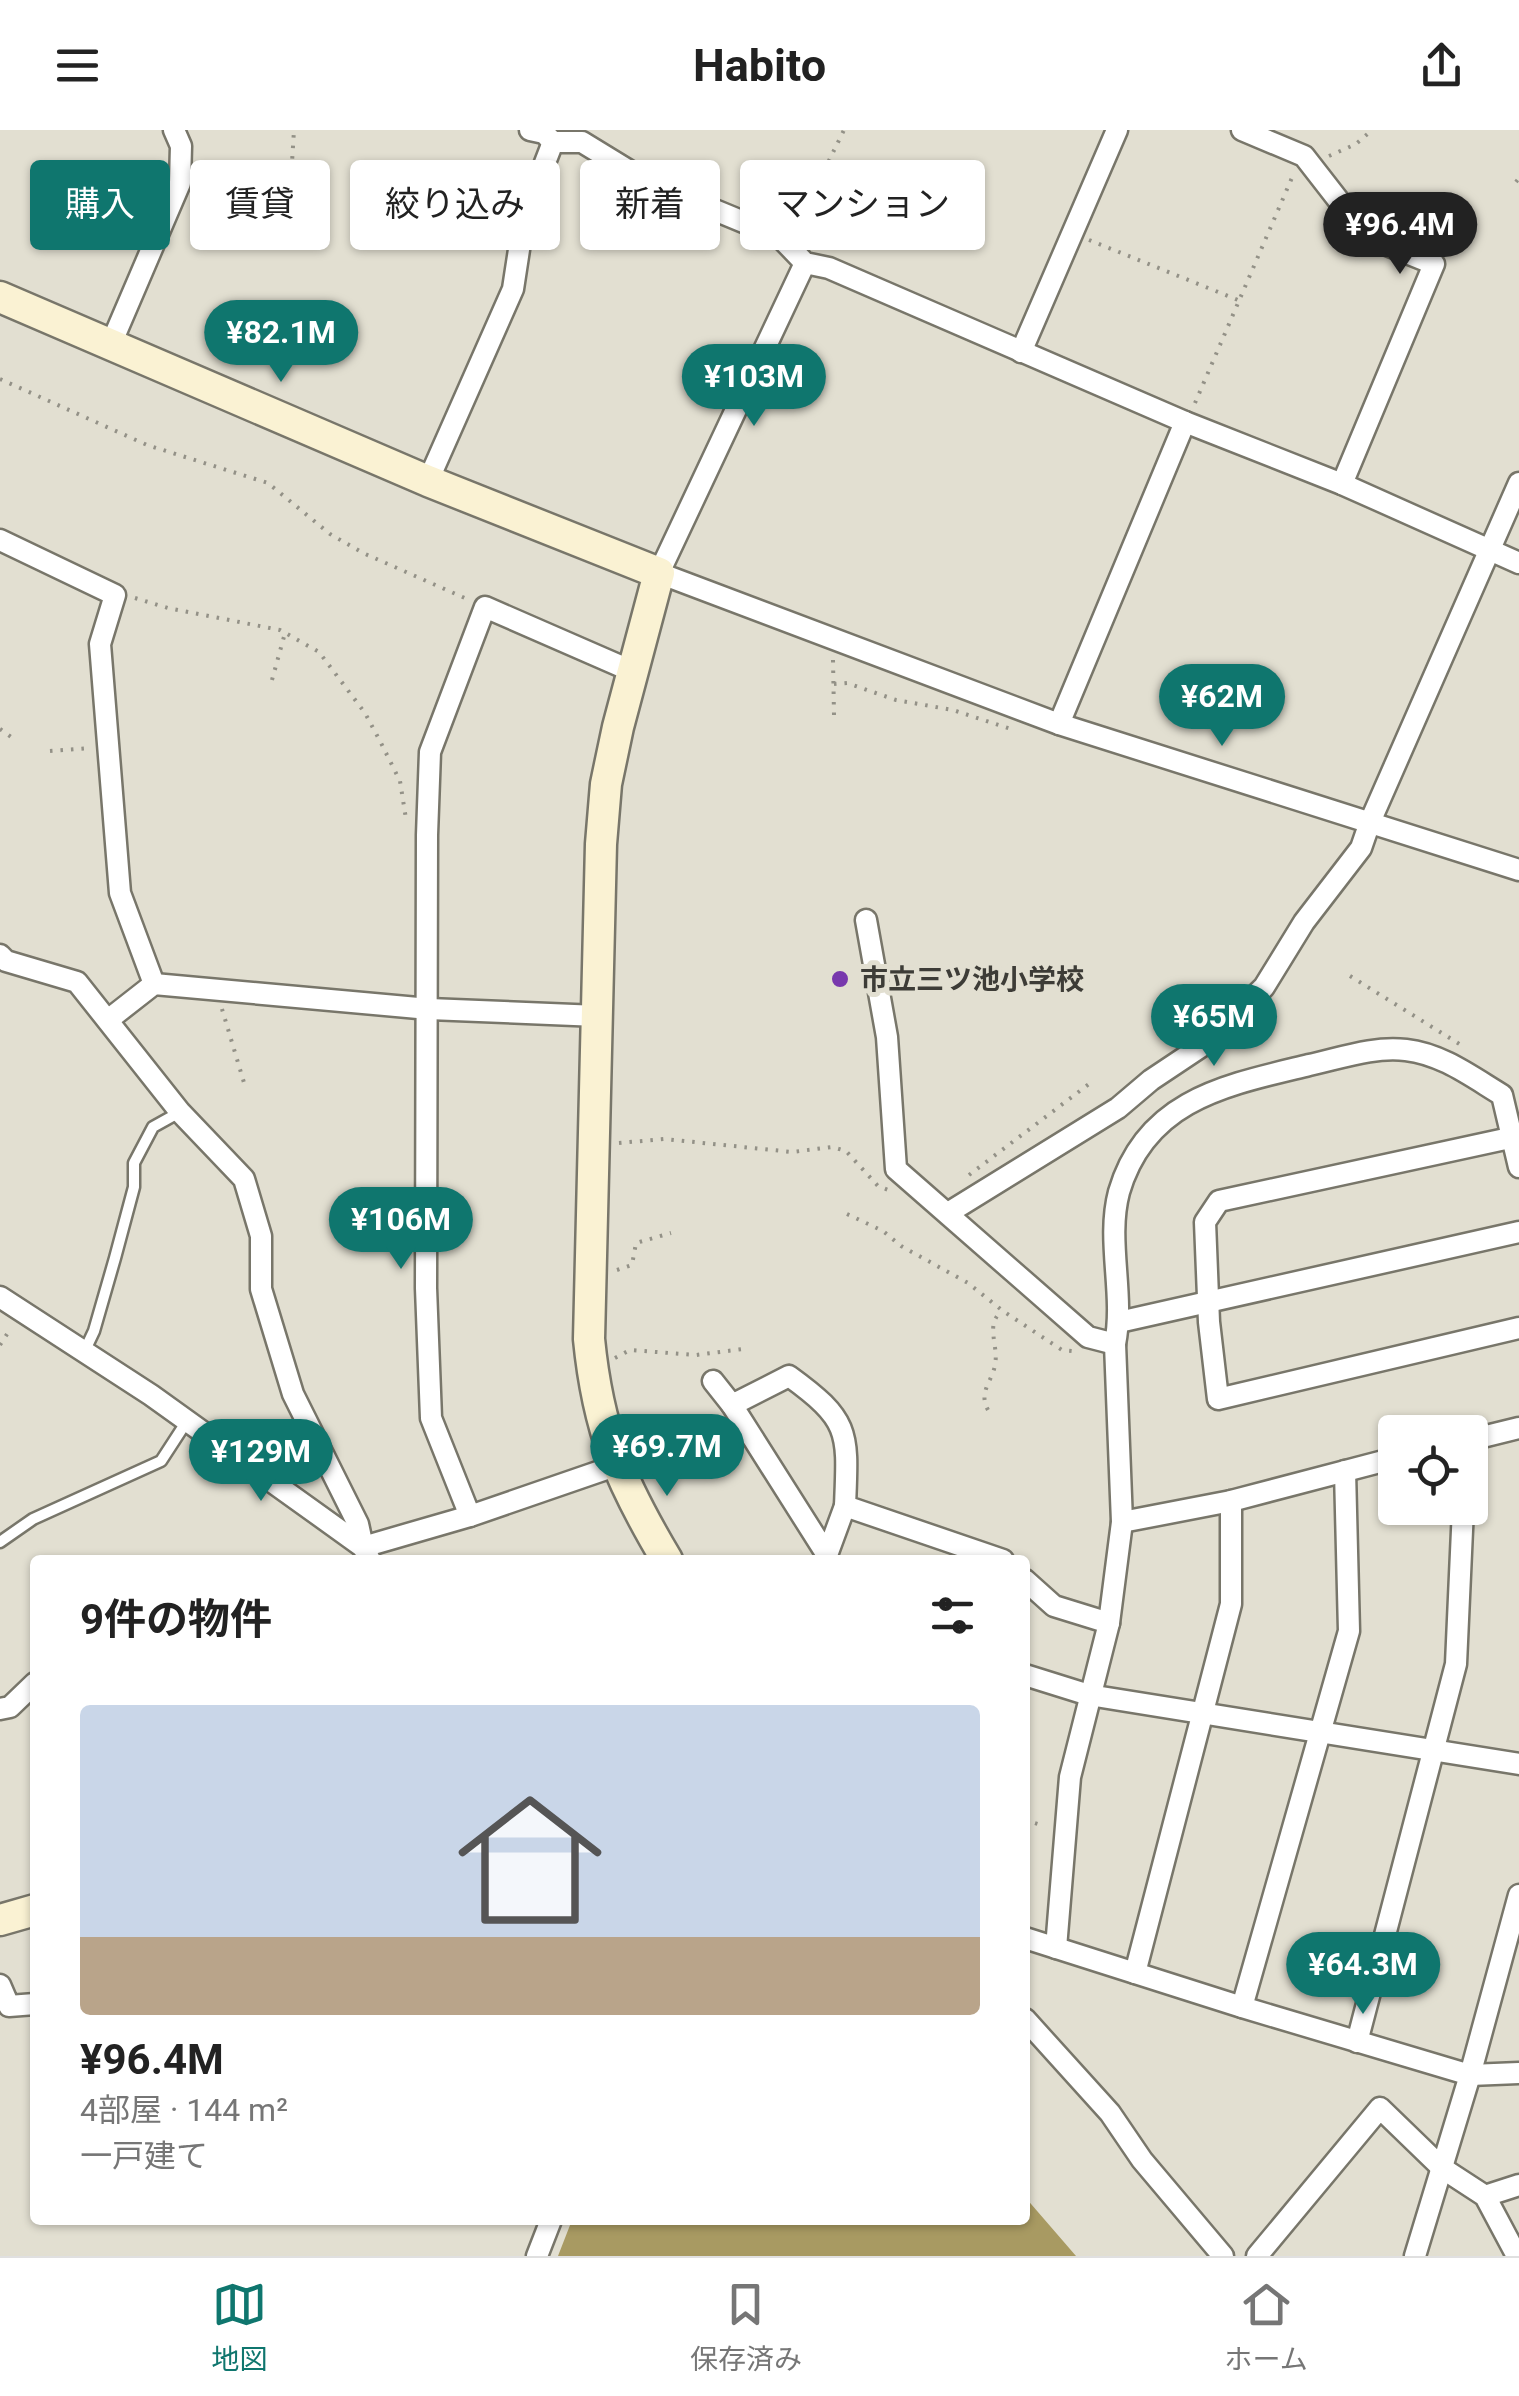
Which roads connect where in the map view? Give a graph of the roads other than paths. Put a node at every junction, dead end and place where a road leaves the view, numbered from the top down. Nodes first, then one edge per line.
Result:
1 (174, 130) edge
2 (530, 130) edge
3 (1117, 130) edge
4 (1242, 130) edge
5 (586, 136) edge
6 (553, 142) junction
7 (804, 263) junction
8 (0, 297) edge
9 (112, 344) junction
10 (1021, 352) junction
11 (1185, 422) junction
12 (428, 480) junction
13 (1519, 482) edge
14 (1342, 484) junction
15 (0, 540) edge
16 (1490, 551) junction
17 (1519, 563) edge
18 (658, 573) junction
19 (634, 672) junction
20 (1059, 724) junction
21 (1370, 822) junction
22 (1519, 870) edge
23 (866, 920) dead end
24 (0, 954) edge
25 (154, 984) junction
26 (429, 1009) junction
27 (598, 1016) junction
28 (108, 1020) junction
29 (180, 1112) junction
30 (1515, 1136) edge
31 (1519, 1167) edge
32 (948, 1213) junction
33 (1519, 1232) edge
34 (0, 1297) edge
35 (1209, 1302) junction
36 (1119, 1322) junction
37 (1519, 1328) edge
38 (1114, 1344) junction
39 (85, 1350) junction
40 (713, 1381) dead end
41 (732, 1405) junction
42 (187, 1421) junction
43 (1519, 1428) edge
44 (1488, 1436) edge
45 (1378, 1462) edge
46 (615, 1466) junction
47 (1345, 1470) junction
48 (1231, 1501) junction
49 (845, 1506) junction
50 (470, 1516) junction
51 (1122, 1522) junction
52 (1462, 1525) edge
53 (0, 1542) edge
54 (363, 1555) edge
55 (364, 1555) edge
56 (367, 1555) edge
57 (664, 1555) edge
58 (824, 1555) edge
59 (827, 1555) edge
60 (988, 1555) edge
61 (1030, 1584) edge
62 (1108, 1623) junction
63 (1030, 1677) edge
64 (30, 1688) edge
65 (1089, 1695) junction
66 (0, 1709) edge
67 (1204, 1714) junction
68 (1318, 1733) junction
69 (1433, 1751) junction
70 (1519, 1764) edge
71 (1519, 1894) edge
72 (30, 1911) edge
73 (0, 1920) edge
74 (1030, 1940) edge
75 (1056, 1948) junction
76 (1135, 1973) junction
77 (0, 1985) edge
78 (30, 2004) edge
79 (1242, 2008) junction
80 (1030, 2025) edge
81 (1357, 2042) junction
82 (1519, 2073) edge
83 (1470, 2075) junction
84 (1442, 2168) junction
85 (1519, 2185) edge
86 (1485, 2196) junction
87 (549, 2225) edge
88 (536, 2256) edge
89 (1223, 2256) edge
90 (1257, 2256) edge
91 (1415, 2256) edge
92 (1517, 2256) edge

1 - 9 street
2 - 6 street
3 - 10 street
4 - 14 street
5 - 6 street
5 - 7 street
6 - 12 street
7 - 10 street
7 - 18 street
8 - 9 street
9 - 12 street
10 - 11 street
11 - 14 street
11 - 20 street
12 - 18 street
13 - 16 street
14 - 16 street
15 - 25 street
16 - 17 street
16 - 21 street
18 - 19 street
18 - 20 street
19 - 26 street
19 - 27 street
20 - 21 street
21 - 22 street
21 - 32 street
23 - 32 street
24 - 28 street
25 - 26 street
25 - 28 street
26 - 27 street
26 - 50 street
27 - 46 street
28 - 29 street
29 - 39 lane
29 - 55 street
30 - 31 street
30 - 35 street
30 - 36 street
32 - 38 street
33 - 35 street
34 - 39 street
35 - 36 street
35 - 37 street
36 - 38 street
38 - 51 street
39 - 42 street
40 - 41 street
41 - 49 street
41 - 58 street
42 - 53 lane
42 - 54 street
43 - 44 street
45 - 47 street
46 - 50 street
46 - 57 street
47 - 48 street
47 - 68 street
48 - 51 street
48 - 67 street
49 - 59 street
49 - 60 street
50 - 56 street
51 - 62 street
52 - 69 street
61 - 62 street
62 - 65 street
63 - 65 street
64 - 66 street
65 - 67 street
65 - 75 street
67 - 68 street
67 - 76 street
68 - 69 street
68 - 79 street
69 - 70 street
69 - 81 street
71 - 83 street
72 - 73 street
74 - 75 street
75 - 76 street
76 - 79 street
77 - 78 street
79 - 81 street
80 - 89 street
81 - 83 street
82 - 83 street
83 - 84 street
84 - 86 street
84 - 90 street
84 - 91 street
85 - 86 street
86 - 92 street
87 - 88 street

